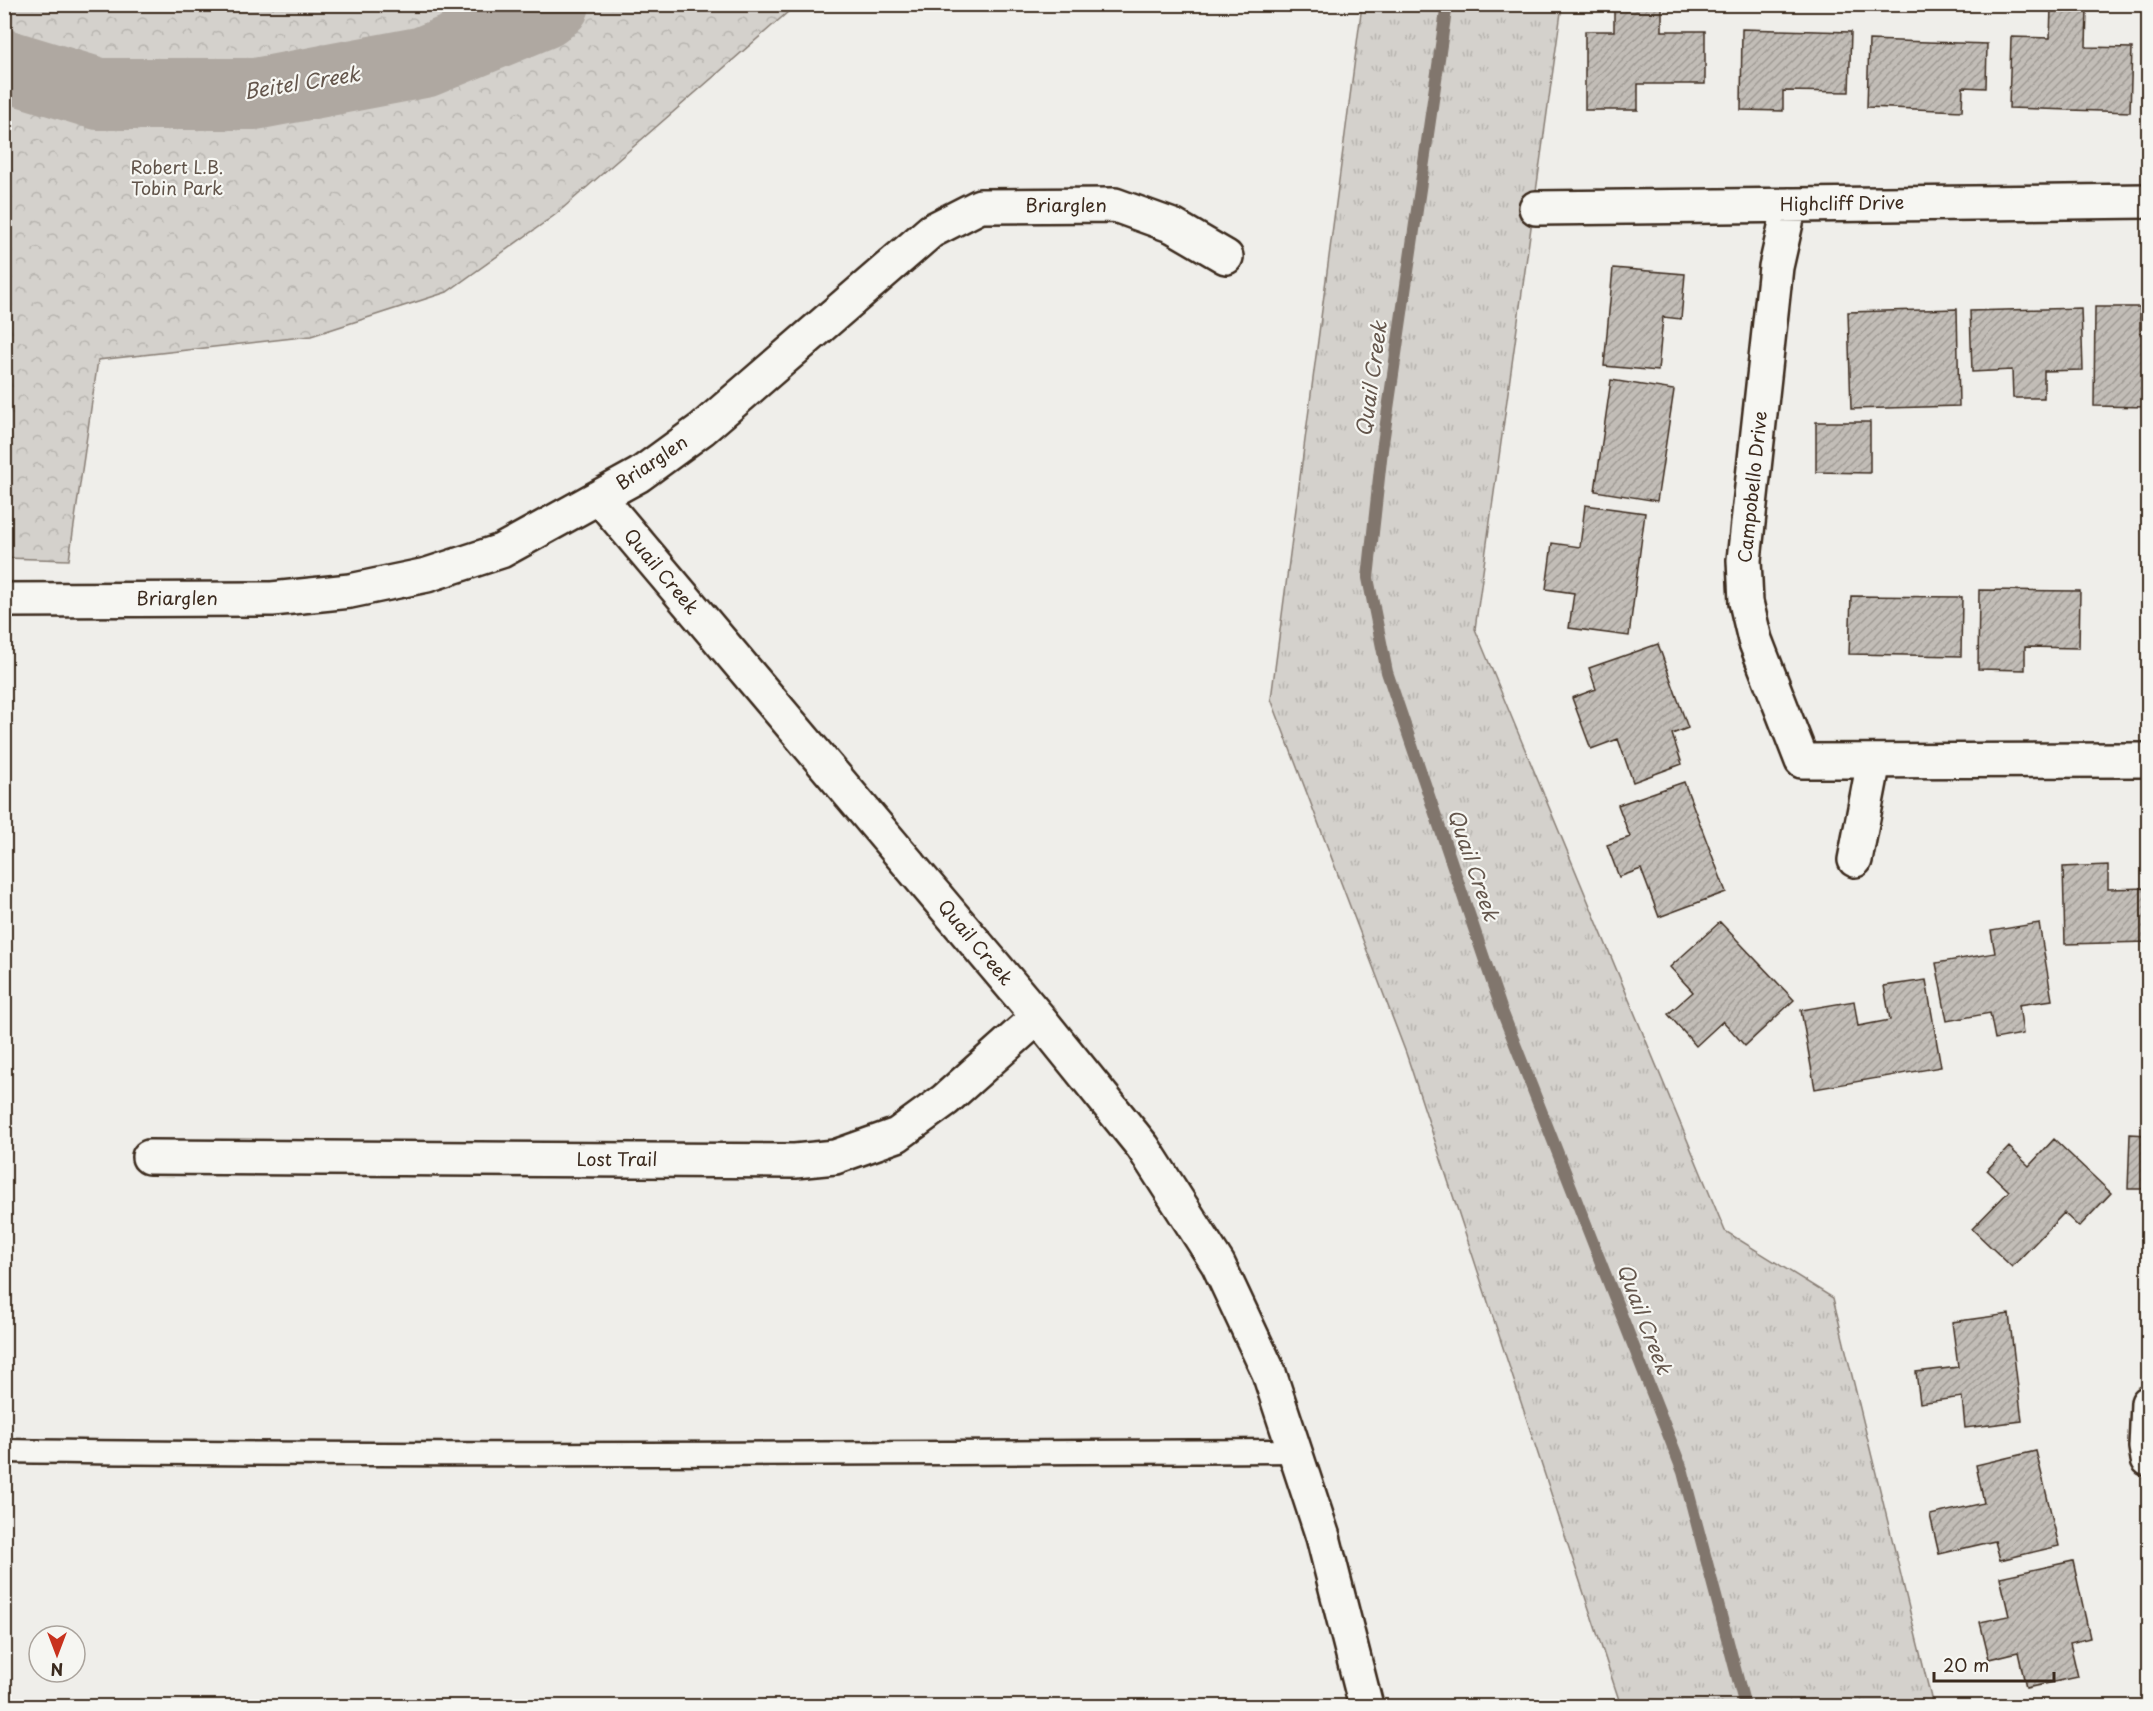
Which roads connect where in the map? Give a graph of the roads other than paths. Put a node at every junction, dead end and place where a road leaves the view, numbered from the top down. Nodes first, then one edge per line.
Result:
1 (2148, 201) edge
2 (1790, 205) junction
3 (1536, 208) dead end
4 (1226, 257) dead end
5 (598, 498) junction
6 (4, 600) edge
7 (2148, 760) edge
8 (1874, 761) junction
9 (1855, 860) dead end
10 (1038, 1017) junction
11 (149, 1157) dead end
12 (2148, 1403) edge
13 (4, 1451) edge
14 (1295, 1451) junction
15 (2148, 1459) edge
16 (1366, 1707) edge

1 - 2 street, Highcliff Drive
2 - 3 street, Highcliff Drive
2 - 8 street, Campobello Drive
4 - 5 street, Briarglen
5 - 6 street, Briarglen
5 - 10 street, Quail Creek
7 - 8 street, Campobello Drive
8 - 9 street
10 - 11 street, Lost Trail
10 - 14 street, Quail Creek
12 - 15 street
13 - 14 lane
14 - 16 street, Quail Creek

